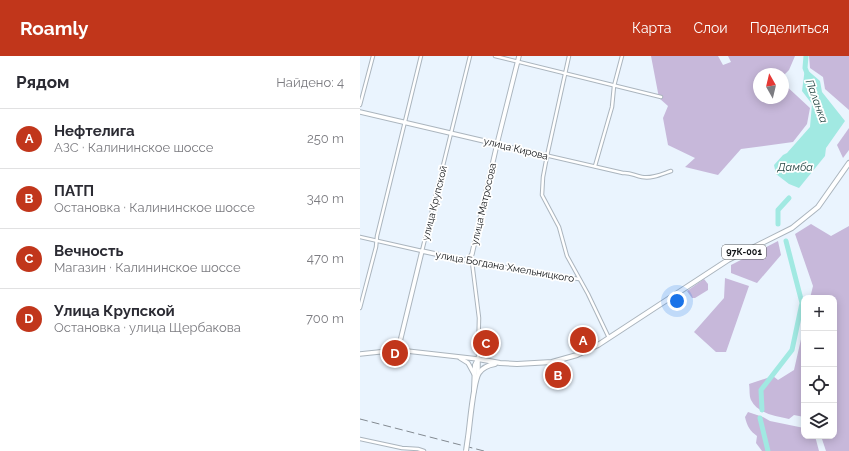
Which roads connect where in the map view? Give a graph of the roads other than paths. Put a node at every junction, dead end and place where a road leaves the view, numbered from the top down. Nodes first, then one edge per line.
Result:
1 (373, 56) edge
2 (421, 56) edge
3 (470, 56) edge
4 (495, 56) edge
5 (519, 56) edge
6 (569, 56) edge
7 (622, 56) edge
8 (518, 62) junction
9 (565, 73) junction
10 (614, 86) junction
11 (661, 97) dead end
12 (360, 105) edge
13 (360, 112) edge
14 (405, 122) junction
15 (451, 132) junction
16 (497, 144) junction
17 (547, 156) junction
18 (849, 163) edge
19 (595, 166) junction
20 (671, 171) dead end
21 (360, 237) edge
22 (377, 241) junction
23 (422, 251) junction
24 (471, 260) junction
25 (580, 279) junction
26 (360, 308) edge
27 (609, 338) junction
28 (398, 350) junction
29 (360, 354) edge
30 (457, 356) junction
31 (478, 360) junction
32 (500, 363) junction
33 (476, 375) junction
34 (360, 439) edge
35 (402, 449) edge
36 (424, 451) edge
37 (466, 451) edge

1 - 12 street
2 - 14 street
3 - 15 street, улица Крупской
4 - 8 street
5 - 8 street, улица Матросова
6 - 9 street
7 - 10 street
8 - 9 street
8 - 16 street, улица Матросова
9 - 10 street
9 - 17 street
10 - 11 street
10 - 19 street
13 - 14 street, улица Кирова
14 - 15 street, улица Кирова
14 - 22 street
15 - 16 street, улица Кирова
15 - 23 street, улица Крупской
16 - 17 street, улица Кирова
16 - 24 street, улица Матросова
17 - 19 street, улица Кирова
17 - 25 street
18 - 27 main road, 97К-001
19 - 20 street, улица Кирова
21 - 22 street, улица Богдана Хмельницкого
22 - 23 street, улица Богдана Хмельницкого
22 - 26 street
23 - 24 street, улица Богдана Хмельницкого
23 - 28 street, улица Крупской
24 - 25 street, улица Богдана Хмельницкого
24 - 31 street
25 - 27 street
27 - 32 main road, 97К-001
28 - 29 street
28 - 30 street
30 - 31 street
30 - 33 street
31 - 32 main road, 97К-001
31 - 33 main road
32 - 33 main road, 97К-001
33 - 37 main road, bridge
34 - 35 street
35 - 36 street

